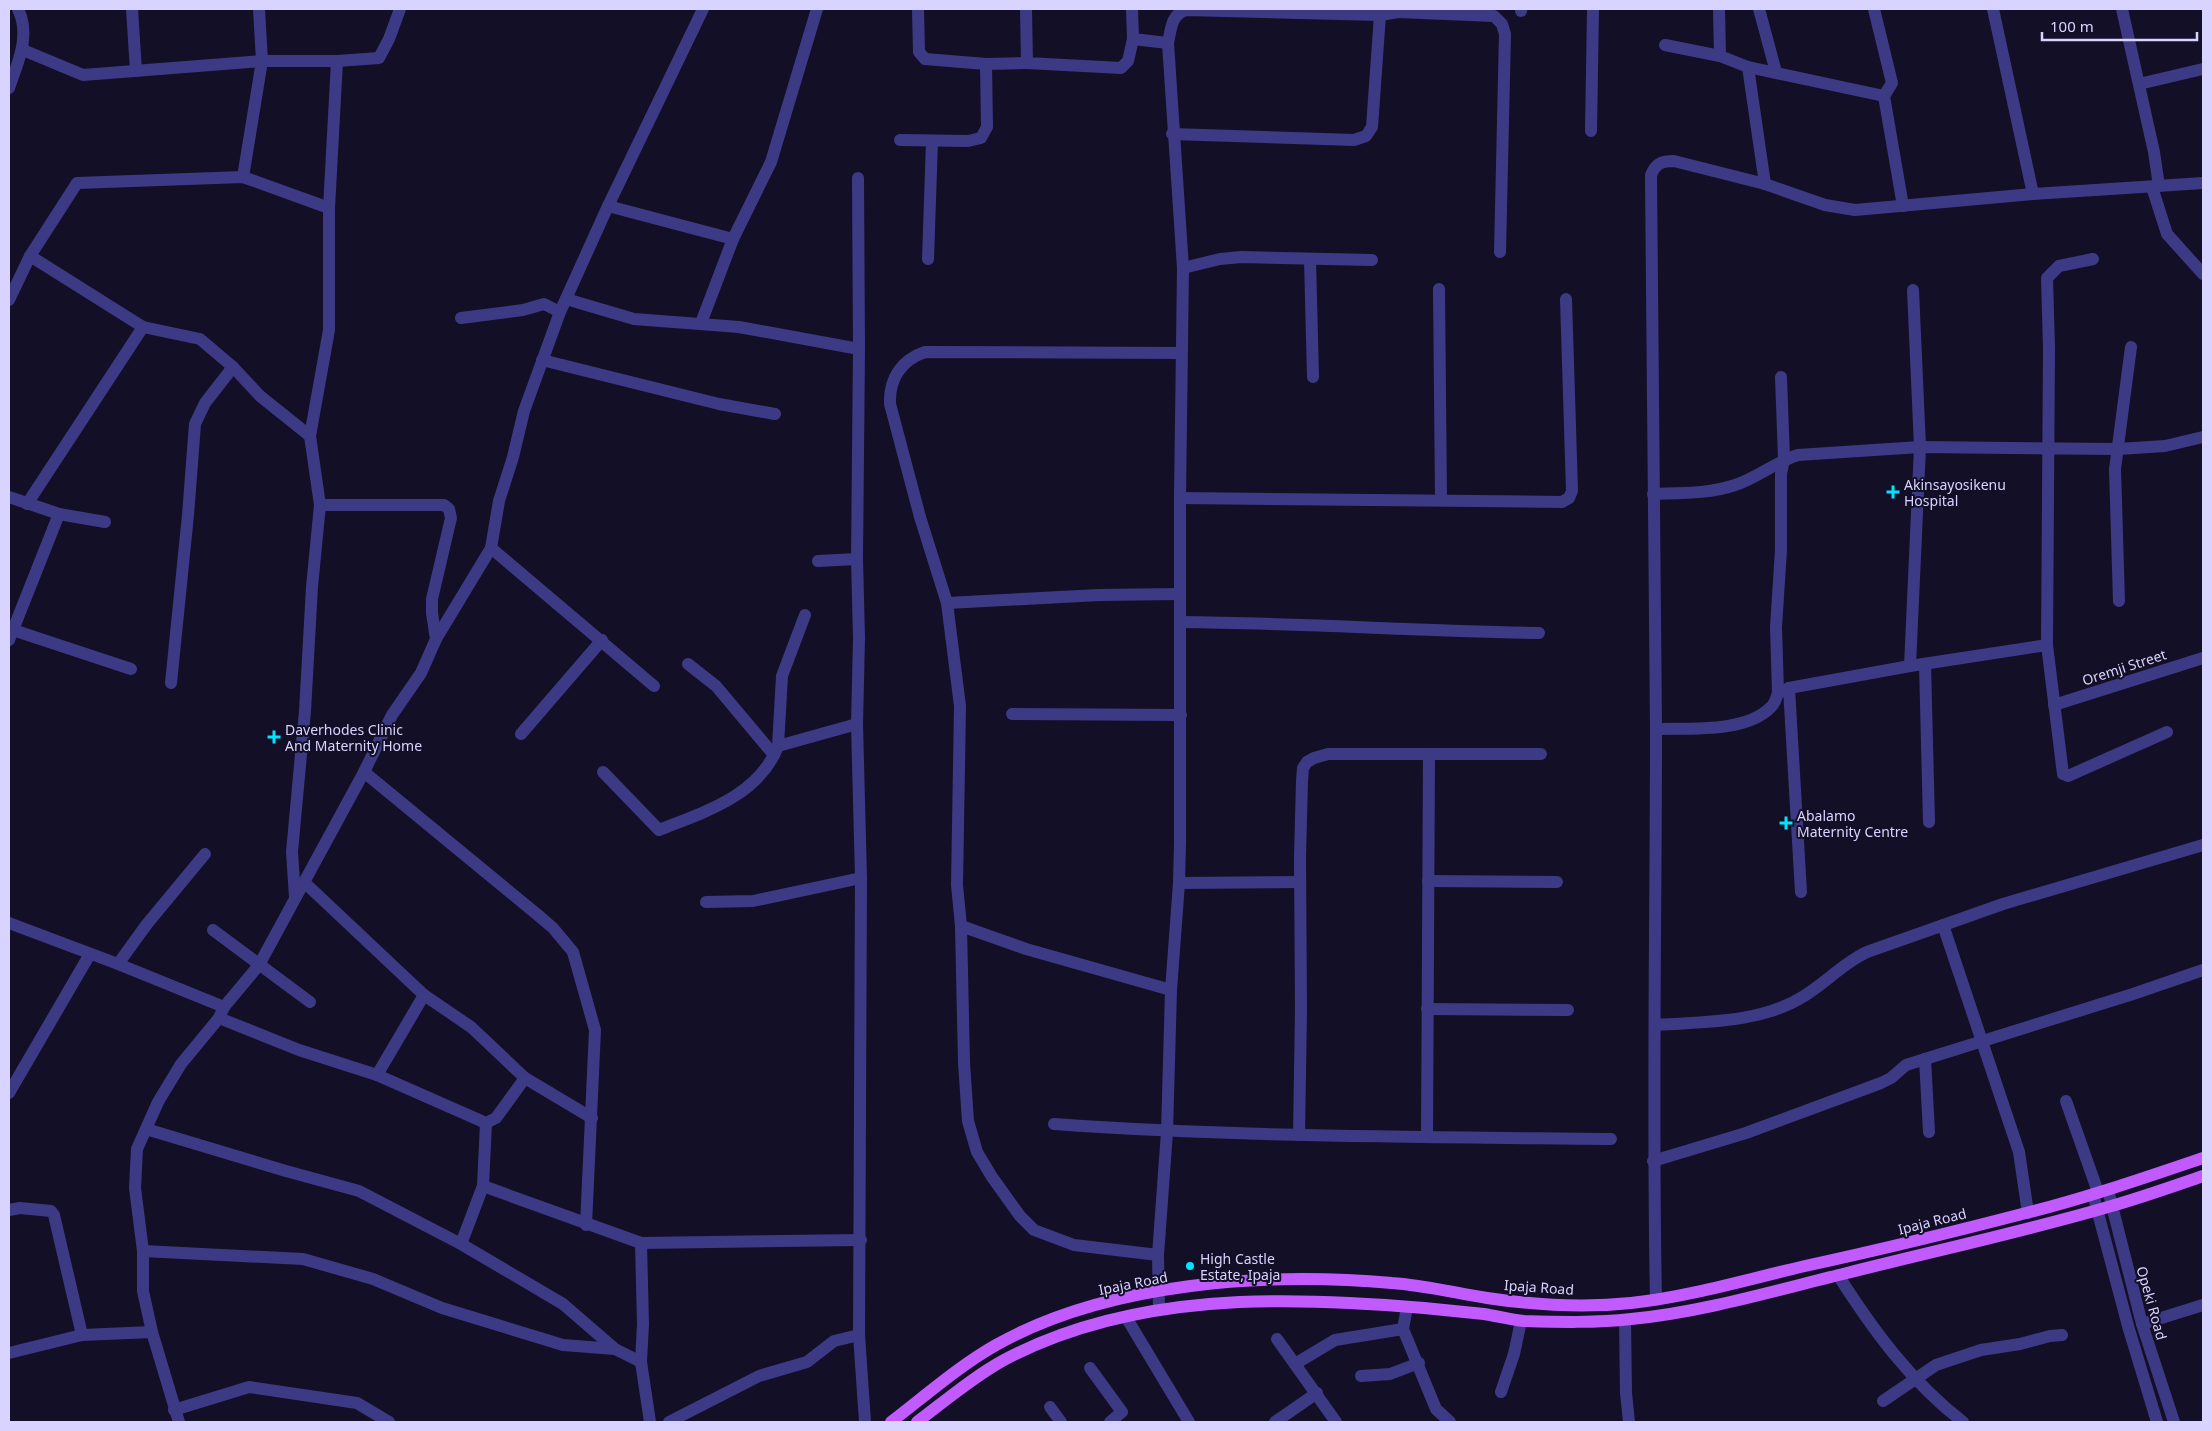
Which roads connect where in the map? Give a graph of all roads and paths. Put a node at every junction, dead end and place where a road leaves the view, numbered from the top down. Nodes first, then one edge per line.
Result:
1 (18, 9) edge
2 (132, 9) edge
3 (259, 9) edge
4 (400, 9) edge
5 (702, 9) edge
6 (817, 9) edge
7 (918, 9) edge
8 (1026, 9) edge
9 (1132, 9) edge
10 (1593, 9) edge
11 (1719, 9) edge
12 (1759, 9) edge
13 (1874, 9) edge
14 (1993, 9) edge
15 (2122, 9) edge
16 (1380, 15) junction
17 (1133, 39) junction
18 (1168, 43) junction
19 (1665, 45) dead end
20 (23, 50) junction
21 (1720, 56) junction
22 (262, 61) junction
23 (336, 61) junction
24 (1027, 63) junction
25 (986, 64) junction
26 (1748, 66) junction
27 (2203, 69) edge
28 (136, 71) junction
29 (1776, 72) junction
30 (2140, 84) junction
31 (9, 88) edge
32 (1884, 96) junction
33 (1591, 130) dead end
34 (1172, 134) junction
35 (900, 140) dead end
36 (932, 141) junction
37 (243, 177) junction
38 (858, 178) dead end
39 (2203, 183) edge
40 (1765, 184) junction
41 (2155, 187) junction
42 (2033, 194) junction
43 (608, 206) junction
44 (1903, 206) junction
45 (329, 208) junction
46 (734, 238) junction
47 (1500, 252) dead end
48 (30, 256) junction
49 (928, 258) dead end
50 (1310, 258) junction
51 (2093, 259) dead end
52 (1372, 260) dead end
53 (1183, 268) junction
54 (2203, 274) edge
55 (1439, 289) dead end
56 (1913, 290) dead end
57 (566, 299) junction
58 (1566, 299) dead end
59 (9, 300) edge
60 (560, 312) junction
61 (461, 318) dead end
62 (701, 323) junction
63 (143, 326) junction
64 (2131, 347) dead end
65 (859, 349) junction
66 (1180, 352) junction
67 (542, 360) junction
68 (233, 367) junction
69 (1313, 377) dead end
70 (1782, 377) dead end
71 (775, 414) dead end
72 (310, 436) junction
73 (2203, 436) edge
74 (1920, 447) junction
75 (2048, 448) junction
76 (2118, 450) junction
77 (1784, 459) junction
78 (1653, 494) junction
79 (9, 496) edge
80 (1180, 498) junction
81 (1441, 500) junction
82 (28, 504) junction
83 (320, 505) junction
84 (59, 514) junction
85 (105, 522) dead end
86 (491, 548) junction
87 (857, 559) junction
88 (818, 561) dead end
89 (1179, 594) junction
90 (2119, 601) dead end
91 (947, 603) junction
92 (805, 615) dead end
93 (1180, 622) junction
94 (1539, 632) dead end
95 (11, 635) edge
96 (436, 639) junction
97 (602, 640) junction
98 (2047, 645) junction
99 (2203, 658) edge
100 (688, 664) dead end
101 (1925, 664) junction
102 (1910, 666) junction
103 (131, 669) dead end
104 (171, 683) dead end
105 (654, 686) dead end
106 (1783, 691) junction
107 (2054, 705) junction
108 (1012, 714) dead end
109 (1180, 715) junction
110 (857, 724) junction
111 (1656, 729) junction
112 (2167, 732) dead end
113 (521, 734) dead end
114 (776, 751) junction
115 (1541, 754) dead end
116 (1430, 755) junction
117 (364, 772) junction
118 (603, 772) dead end
119 (1929, 822) dead end
120 (2203, 845) edge
121 (205, 854) dead end
122 (861, 878) junction
123 (1428, 881) junction
124 (304, 882) junction
125 (1300, 882) junction
126 (1556, 882) dead end
127 (1179, 883) junction
128 (1801, 892) dead end
129 (296, 899) junction
130 (706, 902) dead end
131 (9, 924) edge
132 (1942, 925) junction
133 (961, 926) junction
134 (213, 930) dead end
135 (90, 954) junction
136 (118, 964) junction
137 (259, 965) junction
138 (2203, 970) edge
139 (1171, 990) junction
140 (424, 994) junction
141 (310, 1002) dead end
142 (1427, 1009) junction
143 (1568, 1010) dead end
144 (221, 1013) junction
145 (1655, 1025) junction
146 (1980, 1042) junction
147 (1925, 1058) junction
148 (376, 1075) junction
149 (525, 1078) junction
150 (9, 1093) edge
151 (2066, 1101) dead end
152 (592, 1118) junction
153 (486, 1123) junction
154 (1054, 1124) dead end
155 (146, 1129) junction
156 (1166, 1132) junction
157 (1929, 1132) dead end
158 (1299, 1136) junction
159 (1427, 1137) junction
160 (1611, 1139) dead end
161 (2203, 1158) edge
162 (1654, 1161) junction
163 (2203, 1176) edge
164 (483, 1186) junction
165 (2099, 1192) junction
166 (2111, 1206) junction
167 (9, 1210) edge
168 (2097, 1210) junction
169 (2028, 1213) junction
170 (586, 1225) junction
171 (861, 1240) junction
172 (641, 1243) junction
173 (461, 1244) junction
174 (143, 1251) junction
175 (1158, 1255) junction
176 (1838, 1275) junction
177 (1159, 1292) junction
178 (1656, 1300) junction
179 (2203, 1305) edge
180 (1407, 1307) junction
181 (1159, 1309) junction
182 (1126, 1317) junction
183 (1625, 1320) junction
184 (1521, 1321) junction
185 (2142, 1324) junction
186 (1403, 1329) junction
187 (152, 1332) junction
188 (859, 1335) junction
189 (2062, 1335) dead end
190 (82, 1336) junction
191 (1277, 1339) dead end
192 (615, 1349) junction
193 (9, 1353) edge
194 (641, 1362) junction
195 (1419, 1363) junction
196 (1296, 1364) junction
197 (1090, 1368) dead end
198 (1361, 1376) dead end
199 (1915, 1378) junction
200 (1500, 1392) dead end
201 (1317, 1393) junction
202 (1883, 1401) dead end
203 (1050, 1407) dead end
204 (174, 1410) junction
205 (909, 1416) edge
206 (178, 1422) edge
207 (389, 1422) edge
208 (650, 1422) edge
209 (668, 1422) edge
210 (865, 1422) edge
211 (891, 1422) edge
212 (917, 1422) edge
213 (1061, 1422) edge
214 (1110, 1422) edge
215 (1189, 1422) edge
216 (1275, 1422) edge
217 (1336, 1422) edge
218 (1450, 1422) edge
219 (1629, 1422) edge
220 (1963, 1422) edge
221 (2158, 1422) edge
222 (2174, 1422) edge

1 - 20 street
2 - 28 street
3 - 22 street
4 - 23 street
5 - 43 street
6 - 46 street
7 - 25 street
8 - 24 street
9 - 17 street
10 - 33 street
11 - 21 street
12 - 29 street
13 - 32 street
14 - 42 street
15 - 30 street
16 - 18 street
16 - 34 street
16 - 47 street
17 - 18 street
17 - 24 street
18 - 34 street
19 - 21 street
20 - 28 street
20 - 31 street
21 - 26 street
22 - 23 street
22 - 28 street
22 - 37 street
23 - 45 street
24 - 25 street
25 - 36 street
26 - 29 street
26 - 40 street
27 - 30 street
29 - 32 street
30 - 41 street
32 - 44 street
34 - 53 street
35 - 36 street
36 - 49 street
37 - 45 street
37 - 48 street
38 - 65 street
39 - 41 street
40 - 44 street
40 - 78 street
41 - 42 street
41 - 54 street
42 - 44 street
43 - 46 street
43 - 57 street
45 - 72 street
46 - 62 street
48 - 59 street
48 - 63 street
50 - 52 street
50 - 53 street
50 - 69 street
51 - 75 street
53 - 66 street
55 - 81 street
56 - 74 street
57 - 60 street
57 - 62 street
58 - 81 street
60 - 61 street
60 - 67 street
62 - 65 street
63 - 68 street
63 - 82 street
64 - 76 street
65 - 87 street
66 - 80 street
66 - 91 street
67 - 71 street
67 - 86 street
68 - 72 street
68 - 104 street
70 - 77 street
72 - 83 street
73 - 76 street
74 - 75 street
74 - 77 street
74 - 102 street
75 - 76 street
75 - 98 street
76 - 90 street
77 - 78 street
77 - 106 street
78 - 111 street
79 - 82 street
80 - 81 street
80 - 89 street
82 - 84 street
83 - 96 street
83 - 129 street
84 - 85 street
84 - 95 street
86 - 96 street
86 - 97 street
87 - 88 street
87 - 110 street
89 - 91 street
89 - 93 street
91 - 133 street
92 - 114 street
93 - 94 street
93 - 109 street
95 - 103 street
96 - 117 street
97 - 105 street
97 - 113 street
98 - 101 street
98 - 107 street
99 - 107 street, Oremji Street
100 - 114 street
101 - 102 street
101 - 119 street
102 - 106 street
106 - 111 street
106 - 128 street
107 - 112 street
108 - 109 street
109 - 127 street
110 - 114 street
110 - 122 street
111 - 145 street
114 - 118 street
115 - 116 street
116 - 123 street
116 - 125 street
117 - 124 street
117 - 152 street
120 - 132 street
121 - 136 street
122 - 130 street
122 - 171 street
123 - 126 street
123 - 142 street
124 - 129 street
124 - 140 street
125 - 127 street
125 - 158 street
127 - 139 street
129 - 137 street
131 - 135 street
132 - 145 street
132 - 146 street
133 - 139 street
133 - 175 street
134 - 137 street
135 - 136 street
135 - 150 street
136 - 144 street
137 - 141 street
137 - 144 street
138 - 146 street
139 - 156 street
140 - 148 street
140 - 149 street
142 - 143 street
142 - 159 street
144 - 148 street
144 - 155 street
145 - 162 street
146 - 147 street
146 - 169 street
147 - 157 street
147 - 162 street
148 - 153 street
149 - 152 street
149 - 153 street
151 - 165 street
152 - 170 street
153 - 164 street
154 - 156 street
155 - 173 street
155 - 174 street
156 - 158 street
156 - 175 street
158 - 159 street
159 - 160 street
161 - 165 main road, Ipaja Road
162 - 178 street
163 - 166 main road
164 - 170 street
164 - 173 street
165 - 166 street, Opeki Road
165 - 168 street, Opeki Road
165 - 169 main road, Ipaja Road
166 - 168 main road
166 - 185 street, Opeki Road
167 - 190 street
168 - 176 main road
168 - 221 street, Opeki Road
169 - 178 main road, Ipaja Road
170 - 172 street
171 - 172 street
171 - 188 street
172 - 194 street
173 - 192 street
174 - 187 street
174 - 192 street
175 - 177 street
176 - 183 main road
176 - 199 street
177 - 178 main road, Ipaja Road
177 - 181 street
177 - 205 main road, Ipaja Road
179 - 185 street
180 - 181 main road
180 - 184 main road
180 - 186 street
181 - 182 main road
182 - 212 main road
182 - 215 street
183 - 184 main road
183 - 219 street
184 - 200 street
185 - 222 street, Opeki Road
186 - 195 street
186 - 196 street
187 - 190 street
187 - 204 street
188 - 209 street
188 - 210 street
189 - 199 street
190 - 193 street
191 - 196 street
192 - 194 street
194 - 208 street
195 - 198 street
195 - 218 street
196 - 201 street
197 - 214 street
199 - 202 street
199 - 220 street
201 - 216 street
201 - 217 street
203 - 213 street
204 - 206 street
204 - 207 street
205 - 211 main road, Ipaja Road

